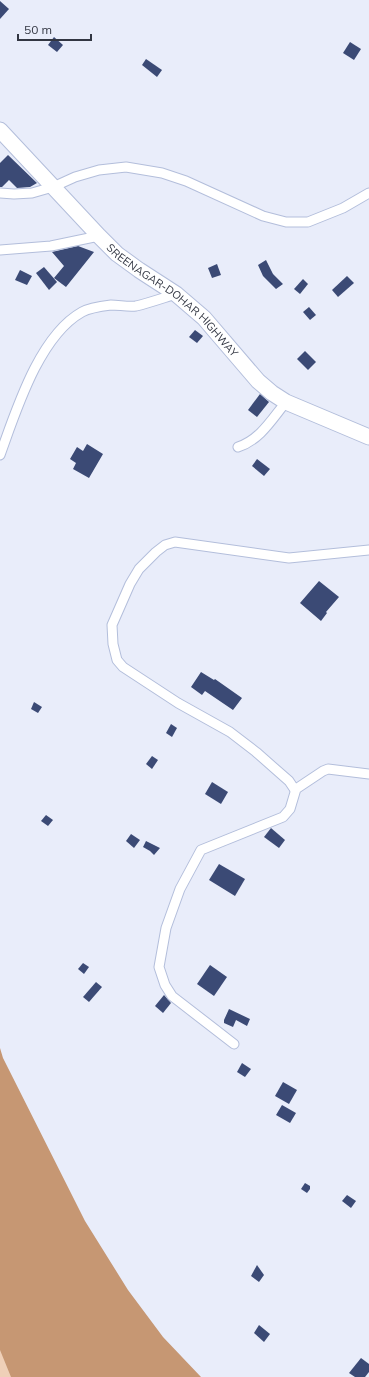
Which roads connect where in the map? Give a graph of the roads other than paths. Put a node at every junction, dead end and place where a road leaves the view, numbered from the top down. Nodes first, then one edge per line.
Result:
1 (0, 130) edge
2 (53, 187) junction
3 (0, 193) edge
4 (369, 193) edge
5 (99, 236) junction
6 (0, 250) edge
7 (176, 294) junction
8 (286, 402) junction
9 (369, 437) edge
10 (238, 447) dead end
11 (0, 455) edge
12 (369, 550) edge
13 (369, 774) edge
14 (295, 790) junction
15 (234, 1044) dead end

1 - 2 main road, SREENAGAR-DOHAR HIGHWAY
2 - 3 street
2 - 4 street
2 - 5 main road, SREENAGAR-DOHAR HIGHWAY
5 - 6 street
5 - 7 main road, SREENAGAR-DOHAR HIGHWAY
7 - 8 main road, SREENAGAR-DOHAR HIGHWAY
7 - 11 street
8 - 9 main road, SREENAGAR-DOHAR HIGHWAY
8 - 10 street
12 - 14 street
13 - 14 street
14 - 15 street

